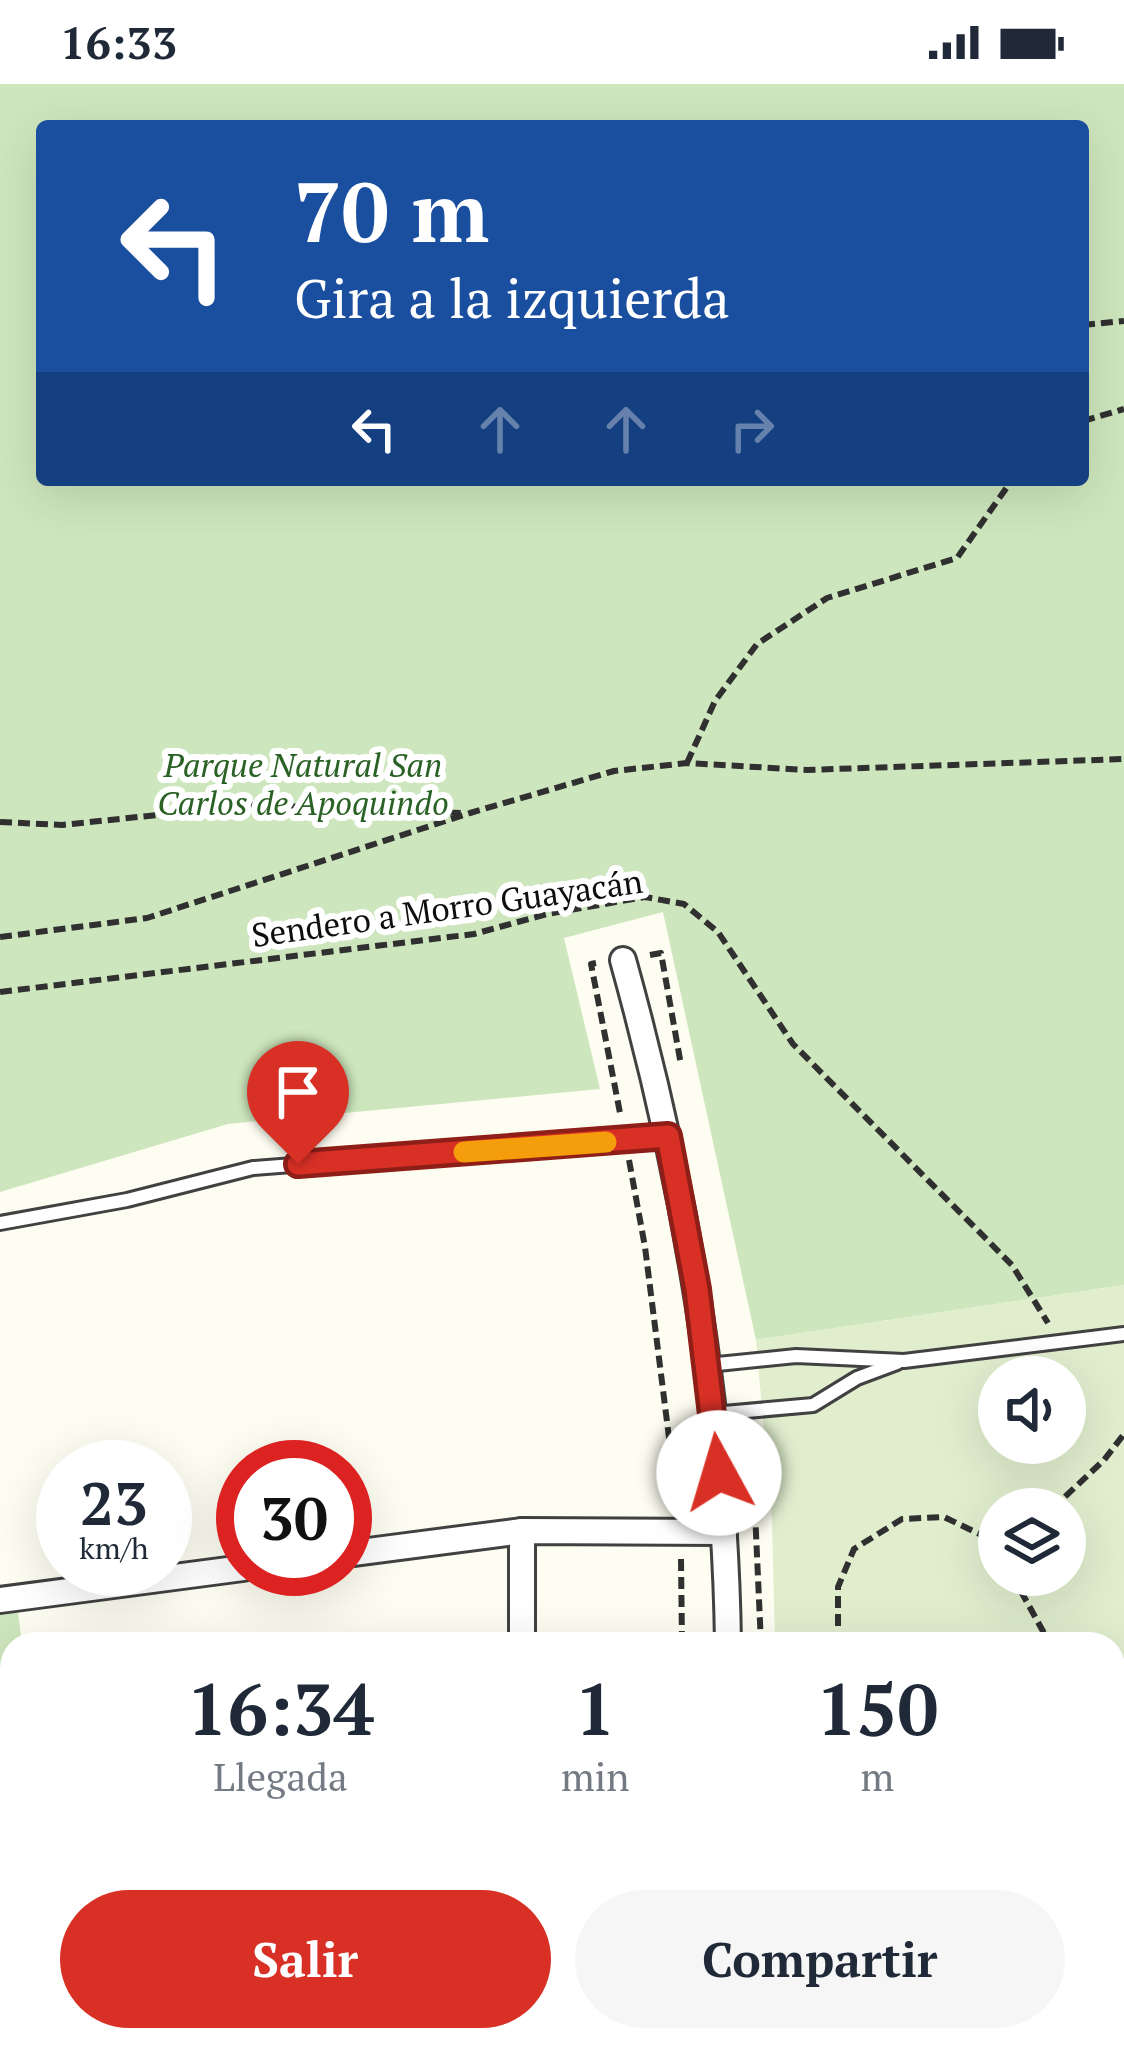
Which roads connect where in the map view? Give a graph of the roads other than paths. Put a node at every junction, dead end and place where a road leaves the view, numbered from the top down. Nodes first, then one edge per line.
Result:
1 (623, 959) road end
2 (668, 1136) junction
3 (0, 1223) edge
4 (1124, 1334) edge
5 (904, 1361) junction
6 (707, 1365) junction
7 (713, 1414) junction
8 (522, 1531) junction
9 (724, 1532) junction
10 (372, 1550) edge
11 (216, 1572) edge
12 (0, 1600) edge
13 (522, 1632) edge
14 (728, 1632) edge

1 - 2 street
2 - 3 lane
2 - 6 street
4 - 5 lane
5 - 6 lane
5 - 7 lane
6 - 7 street
7 - 9 street
8 - 9 street
8 - 10 street
8 - 13 street
9 - 14 street
11 - 12 street

